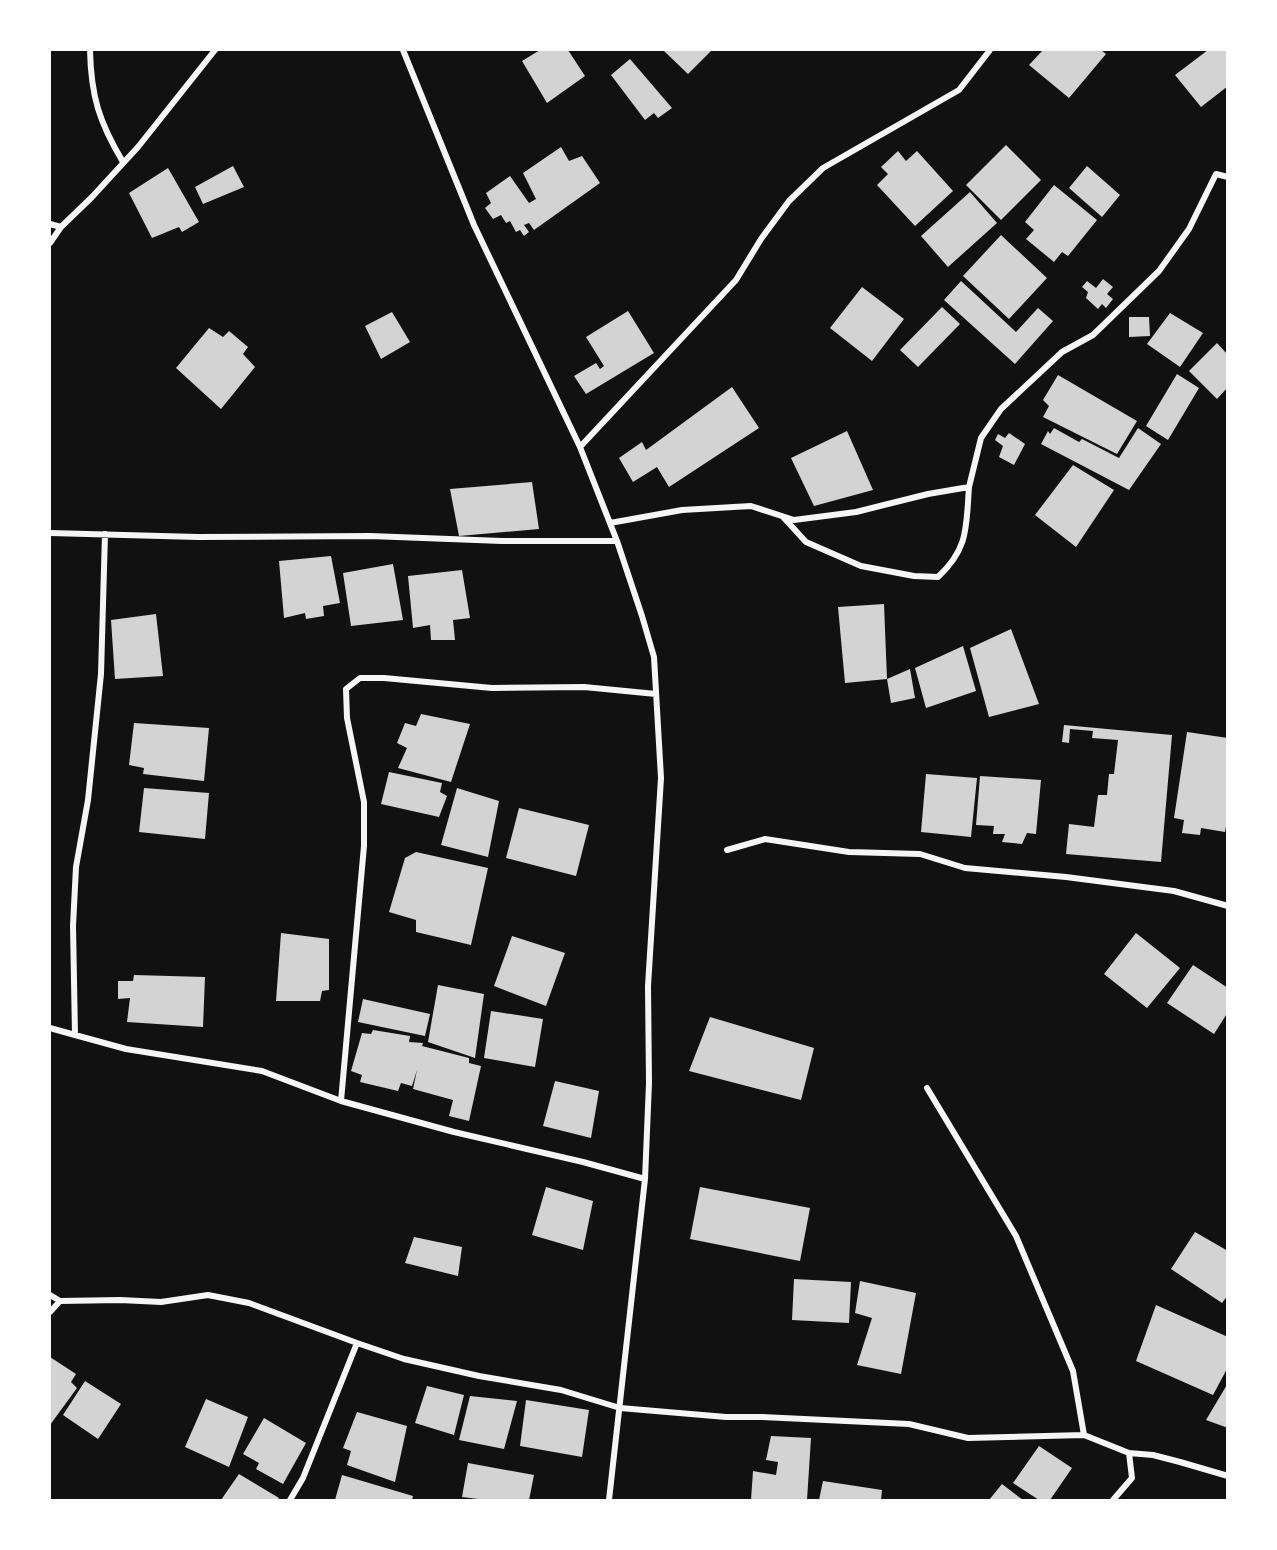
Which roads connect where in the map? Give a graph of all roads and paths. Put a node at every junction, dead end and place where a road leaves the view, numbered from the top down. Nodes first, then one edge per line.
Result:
1 (90, 50) edge
2 (215, 50) edge
3 (403, 50) edge
4 (990, 50) edge
5 (123, 162) junction
6 (1227, 177) edge
7 (50, 224) edge
8 (61, 227) junction
9 (50, 243) edge
10 (580, 447) junction
11 (969, 487) junction
12 (783, 517) junction
13 (610, 523) junction
14 (50, 533) edge
15 (105, 534) junction
16 (617, 541) junction
17 (656, 694) junction
18 (727, 850) dead end
19 (1227, 906) edge
20 (50, 1028) edge
21 (75, 1035) junction
22 (927, 1088) dead end
23 (341, 1101) junction
24 (645, 1179) junction
25 (50, 1295) edge
26 (60, 1301) junction
27 (50, 1312) edge
28 (357, 1343) junction
29 (620, 1408) junction
30 (1084, 1435) junction
31 (1129, 1453) junction
32 (1227, 1476) edge
33 (290, 1500) edge
34 (609, 1500) edge
35 (1113, 1500) edge

1 - 5 street
2 - 5 street
3 - 10 street
4 - 10 street
5 - 8 street
6 - 11 street
7 - 8 street
8 - 9 street
10 - 13 street
11 - 12 street
11 - 12 street
12 - 13 street
13 - 16 street
14 - 15 street
15 - 16 street
15 - 21 street
16 - 17 street
17 - 23 street
17 - 24 street
18 - 19 street
20 - 21 street
21 - 23 street
22 - 30 street
23 - 24 street
24 - 29 street
25 - 26 street
26 - 27 street
26 - 28 street
28 - 29 street
28 - 33 street
29 - 30 street
29 - 34 street
30 - 31 street
31 - 32 street
31 - 35 street

